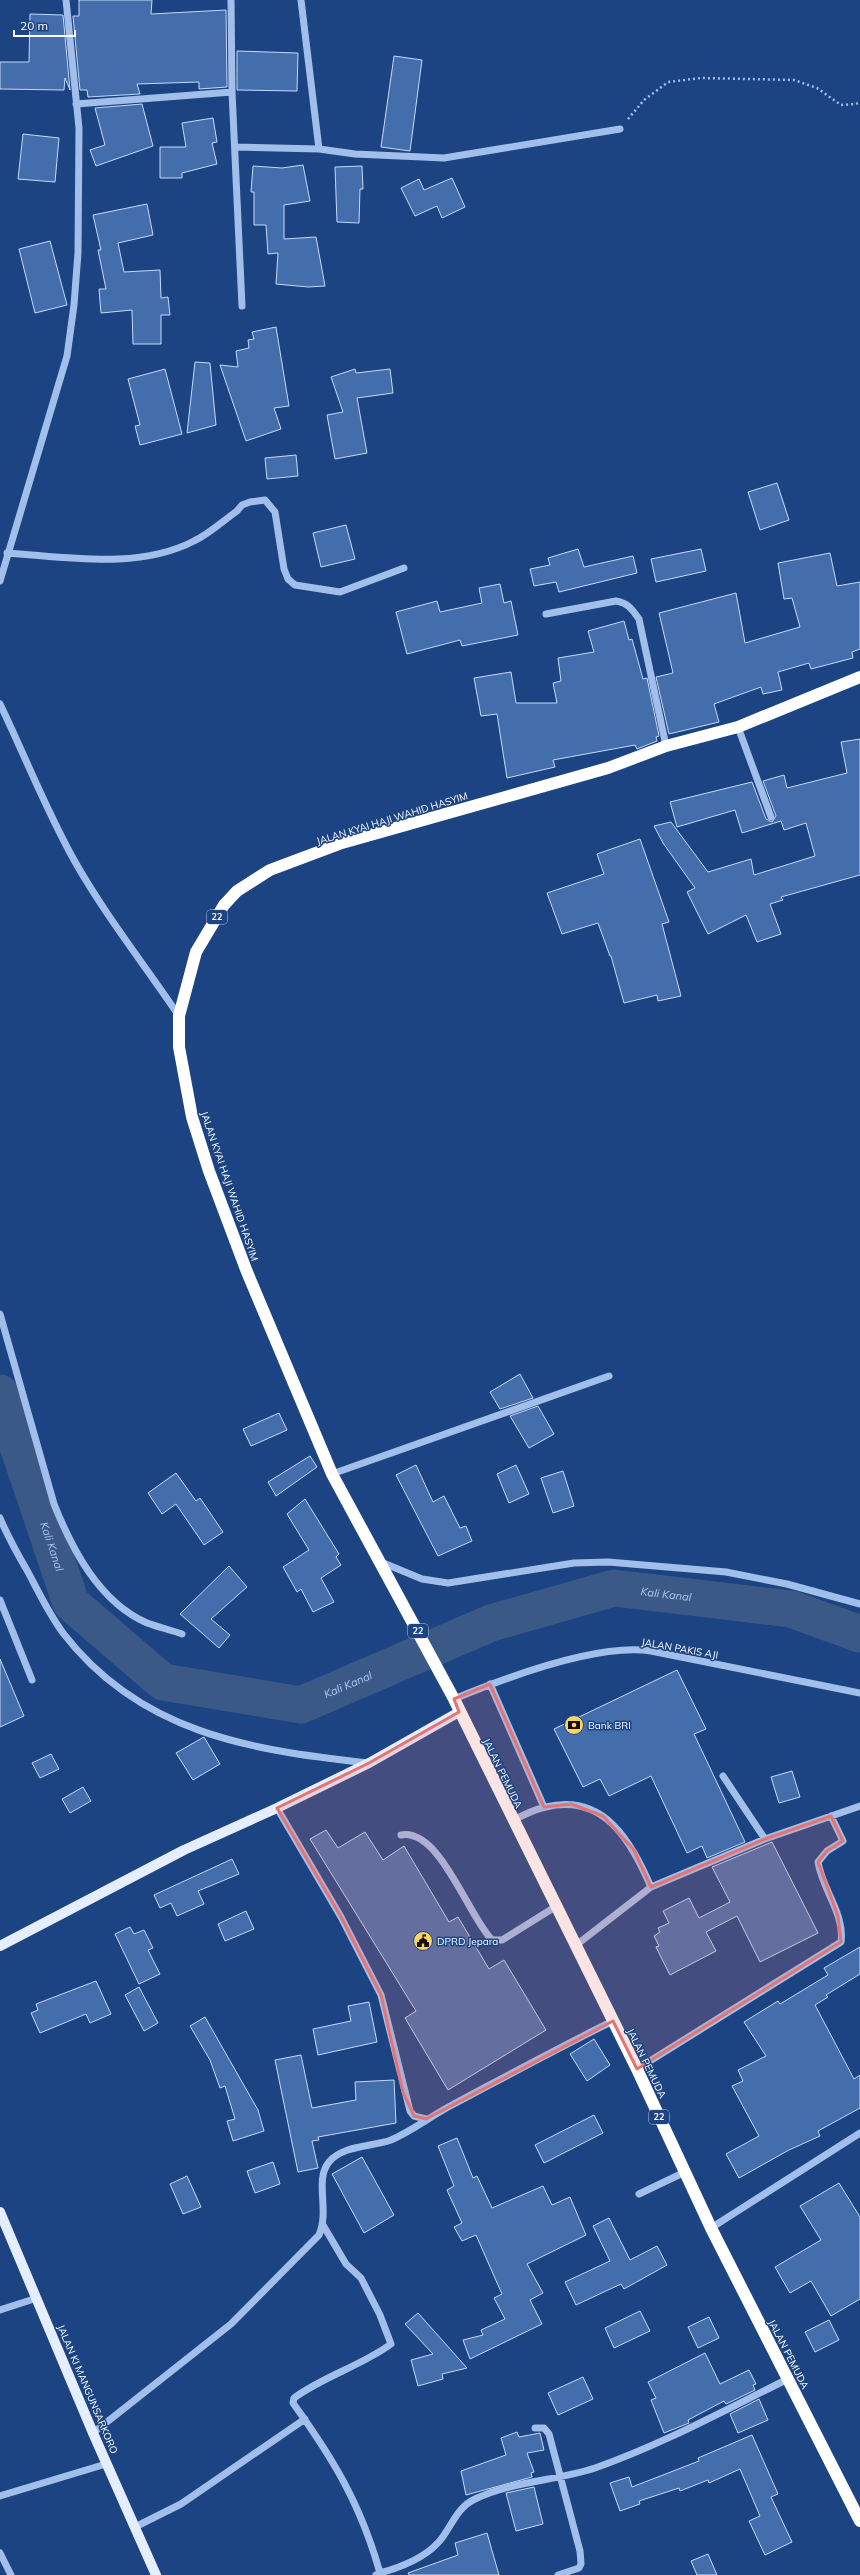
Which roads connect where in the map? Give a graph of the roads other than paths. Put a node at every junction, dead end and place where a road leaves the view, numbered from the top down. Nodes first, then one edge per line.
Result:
1 (66, 0) edge
2 (231, 0) edge
3 (301, 0) edge
4 (232, 92) junction
5 (76, 104) junction
6 (620, 128) road end
7 (235, 147) junction
8 (319, 149) junction
9 (242, 306) dead end
10 (8, 554) junction
11 (404, 568) dead end
12 (0, 581) edge
13 (546, 614) dead end
14 (860, 678) edge
15 (0, 704) edge
16 (738, 727) junction
17 (666, 746) junction
18 (771, 817) dead end
19 (179, 1016) junction
20 (0, 1314) edge
21 (609, 1376) dead end
22 (332, 1474) junction
23 (0, 1518) edge
24 (381, 1562) junction
25 (0, 1600) edge
26 (860, 1604) edge
27 (182, 1634) dead end
28 (32, 1680) dead end
29 (444, 1681) joint
30 (490, 1684) junction
31 (860, 1693) edge
32 (454, 1699) junction
33 (460, 1712) junction
34 (369, 1763) junction
35 (723, 1776) dead end
36 (860, 1806) edge
37 (544, 1807) junction
38 (277, 1808) junction
39 (831, 1816) junction
40 (512, 1820) junction
41 (401, 1835) dead end
42 (765, 1839) junction
43 (651, 1887) junction
44 (555, 1907) junction
45 (0, 1946) edge
46 (575, 1946) junction
47 (613, 2021) junction
48 (637, 2069) junction
49 (426, 2119) junction
50 (860, 2133) edge
51 (685, 2172) junction
52 (640, 2194) dead end
53 (0, 2212) edge
54 (323, 2225) junction
55 (711, 2228) junction
56 (37, 2298) junction
57 (0, 2310) edge
58 (788, 2379) junction
59 (305, 2419) junction
60 (536, 2428) dead end
61 (93, 2433) junction
62 (106, 2464) junction
63 (560, 2475) junction
64 (0, 2496) edge
65 (860, 2521) edge
66 (135, 2527) junction
67 (0, 2553) edge
68 (378, 2574) edge
69 (11, 2575) edge
70 (156, 2575) edge
71 (558, 2575) edge

1 - 5 street
2 - 4 street
3 - 8 street
4 - 5 street
4 - 7 street
5 - 10 street
6 - 8 street
7 - 8 street
7 - 9 street
10 - 11 street
10 - 12 street
13 - 17 street
14 - 16 highway, JALAN KYAI HAJI WAHID HASYIM / 22
15 - 19 street
16 - 17 highway, JALAN KYAI HAJI WAHID HASYIM / 22
16 - 18 street
17 - 19 highway, JALAN KYAI HAJI WAHID HASYIM / 22
19 - 22 highway, JALAN KYAI HAJI WAHID HASYIM / 22
20 - 27 street
21 - 22 street
22 - 24 highway, JALAN KYAI HAJI WAHID HASYIM / 22
23 - 34 street
24 - 26 street
24 - 29 highway, JALAN KYAI HAJI WAHID HASYIM / 22
25 - 28 street
29 - 32 highway, JALAN PEMUDA / 22
30 - 31 street, JALAN PAKIS AJI
30 - 32 street, JALAN PAKIS AJI
30 - 37 street
32 - 33 highway, JALAN PEMUDA / 22
33 - 34 main road
33 - 40 highway, JALAN PEMUDA / 22
34 - 38 main road
35 - 42 street
36 - 39 street
37 - 40 street
37 - 43 street
38 - 45 main road
38 - 49 street
39 - 42 street
39 - 48 street
40 - 44 highway, JALAN PEMUDA / 22
41 - 44 street
42 - 43 street
43 - 46 street
44 - 46 highway, JALAN PEMUDA / 22
46 - 47 highway, JALAN PEMUDA / 22
47 - 48 highway, JALAN PEMUDA / 22
47 - 49 street
48 - 51 highway, JALAN PEMUDA / 22
49 - 54 street
50 - 55 street
51 - 52 street
51 - 55 highway, JALAN PEMUDA / 22
53 - 56 main road, JALAN KI MANGUNSARKORO
54 - 59 street
54 - 61 street
55 - 58 highway, JALAN PEMUDA / 22
56 - 57 street
56 - 61 main road, JALAN KI MANGUNSARKORO
58 - 63 street
58 - 65 highway, JALAN PEMUDA / 22
59 - 66 street
59 - 68 street
60 - 63 street
61 - 62 main road, JALAN KI MANGUNSARKORO
62 - 64 street
62 - 66 main road, JALAN KI MANGUNSARKORO
63 - 68 street
63 - 71 street
66 - 70 main road, JALAN KI MANGUNSARKORO
67 - 69 street

